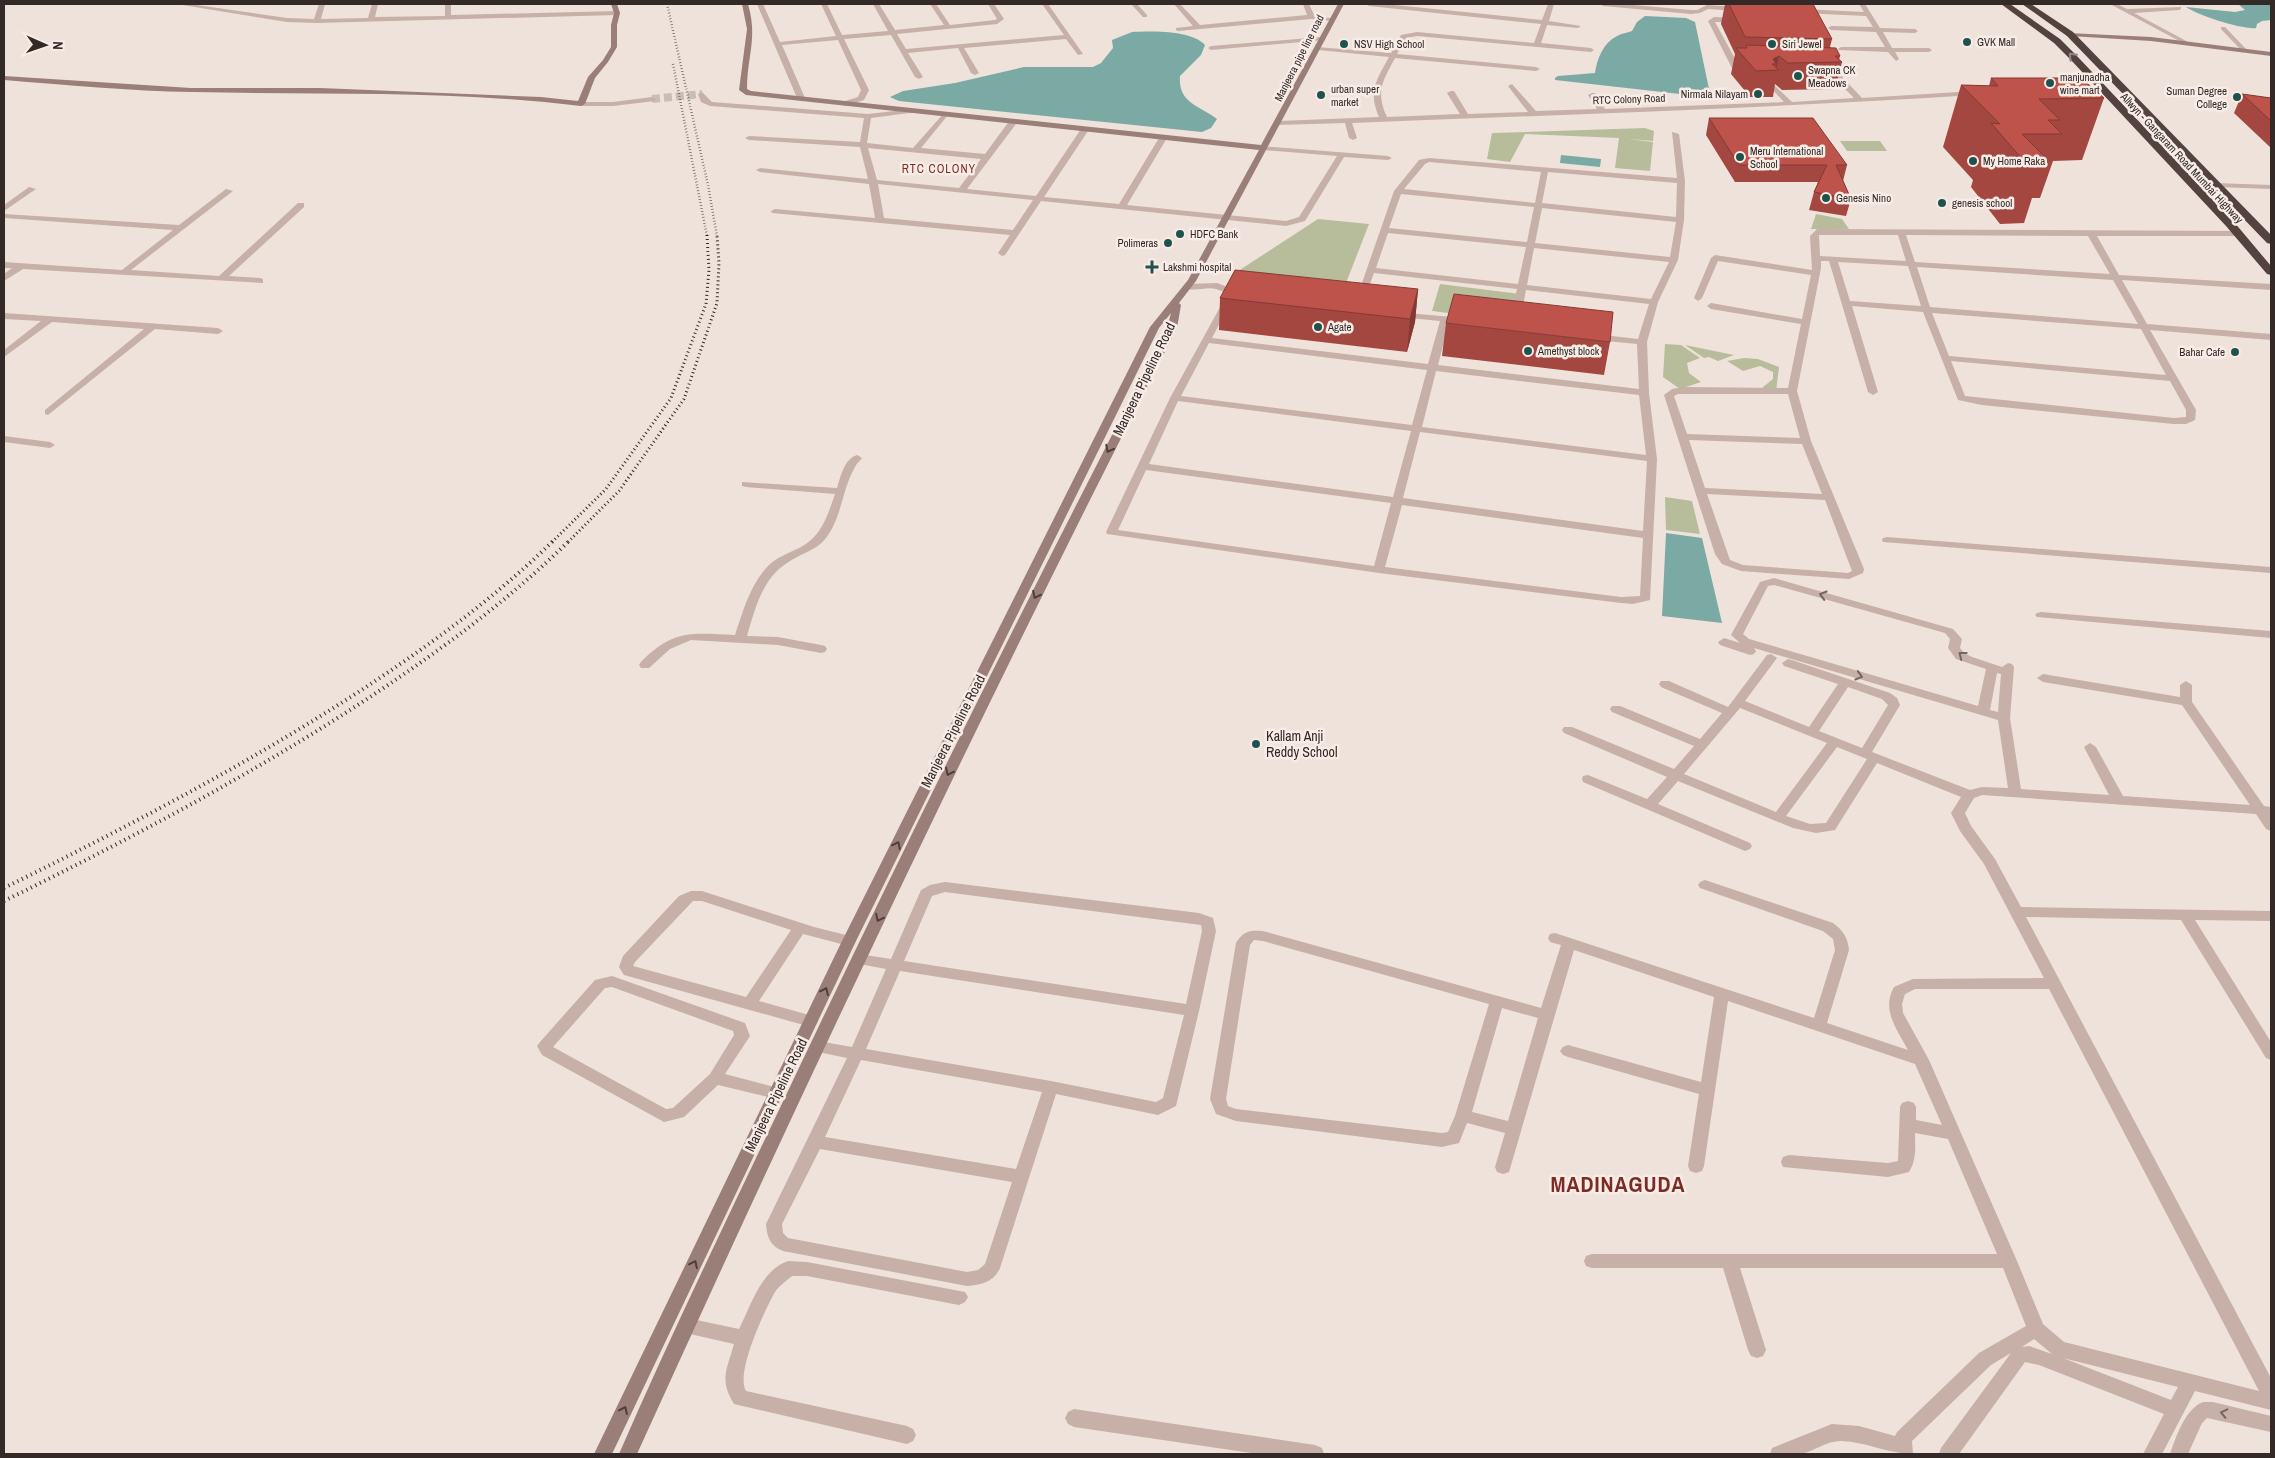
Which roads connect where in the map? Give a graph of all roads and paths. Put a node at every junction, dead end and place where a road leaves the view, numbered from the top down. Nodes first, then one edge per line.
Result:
1 (179, 4) edge
2 (230, 4) edge
3 (322, 4) edge
4 (375, 4) edge
5 (448, 4) edge
6 (614, 4) edge
7 (745, 4) edge
8 (760, 4) edge
9 (824, 4) edge
10 (876, 4) edge
11 (933, 4) edge
12 (991, 4) edge
13 (998, 4) edge
14 (1045, 4) edge
15 (1134, 4) edge
16 (1177, 4) edge
17 (1306, 4) edge
18 (1341, 4) edge
19 (1369, 4) edge
20 (1551, 4) edge
21 (1604, 4) edge
22 (1862, 4) edge
23 (2005, 4) edge
24 (2026, 4) edge
25 (2114, 4) edge
26 (2179, 8) dead end
27 (1751, 9) edge
28 (216, 10) junction
29 (2127, 10) junction
30 (1790, 11) edge
31 (617, 14) junction
32 (1868, 14) junction
33 (1145, 16) dead end
34 (1311, 17) junction
35 (448, 18) junction
36 (371, 19) junction
37 (1332, 19) junction
38 (1742, 20) edge
39 (317, 21) junction
40 (1545, 22) junction
41 (1578, 26) dead end
42 (948, 27) junction
43 (1198, 27) junction
44 (1831, 28) dead end
45 (2223, 28) dead end
46 (1178, 29) dead end
47 (1878, 30) junction
48 (1915, 31) dead end
49 (893, 32) junction
50 (2072, 36) junction
51 (841, 37) junction
52 (1068, 37) junction
53 (1322, 39) junction
54 (776, 44) junction
55 (2187, 44) junction
56 (1536, 45) junction
57 (960, 46) junction
58 (1211, 48) dead end
59 (1318, 48) junction
60 (1841, 49) dead end
61 (1591, 50) dead end
62 (1890, 50) junction
63 (1929, 50) dead end
64 (904, 51) junction
65 (2245, 51) junction
66 (1080, 54) dead end
67 (2271, 54) edge
68 (1392, 55) junction
69 (1896, 59) dead end
70 (1831, 62) edge
71 (1536, 69) dead end
72 (1751, 69) edge
73 (1816, 70) edge
74 (1835, 70) junction
75 (975, 73) dead end
76 (919, 77) dead end
77 (4, 78) edge
78 (1512, 86) dead end
79 (1773, 86) edge
80 (1898, 86) dead end
81 (1451, 93) dead end
82 (1983, 93) edge
83 (702, 94) tunnel mouth
84 (1592, 95) dead end
85 (652, 98) tunnel mouth
86 (801, 98) junction
87 (1905, 98) junction
88 (826, 101) junction
89 (1861, 101) junction
90 (581, 104) junction
91 (846, 104) junction
92 (1790, 104) junction
93 (799, 110) junction
94 (909, 111) junction
95 (735, 112) dead end
96 (1603, 112) junction
97 (1535, 114) junction
98 (944, 115) junction
99 (868, 116) junction
100 (1466, 118) junction
101 (1384, 120) junction
102 (1348, 121) junction
103 (1013, 122) junction
104 (1279, 123) junction
105 (1084, 130) junction
106 (1675, 134) dead end
107 (749, 138) dead end
108 (1163, 138) junction
109 (1354, 138) dead end
110 (863, 145) junction
111 (1263, 148) junction
112 (915, 150) junction
113 (1342, 154) junction
114 (986, 156) junction
115 (1388, 158) dead end
116 (760, 170) dead end
117 (1545, 170) junction
118 (873, 181) junction
119 (1681, 181) junction
120 (2218, 185) junction
121 (2271, 187) edge
122 (32, 189) dead end
123 (962, 190) junction
124 (229, 191) dead end
125 (1398, 191) junction
126 (1038, 198) junction
127 (301, 205) dead end
128 (1538, 205) junction
129 (1122, 206) junction
130 (4, 209) edge
131 (775, 211) dead end
132 (4, 216) edge
133 (1227, 218) junction
134 (880, 220) junction
135 (1680, 220) junction
136 (181, 228) junction
137 (1386, 230) junction
138 (1901, 232) junction
139 (1016, 233) junction
140 (2091, 233) junction
141 (2238, 234) junction
142 (2271, 241) edge
143 (1530, 245) junction
144 (1002, 252) dead end
145 (1816, 258) junction
146 (1833, 259) junction
147 (1674, 260) junction
148 (4, 265) edge
149 (1912, 265) junction
150 (22, 266) junction
151 (1371, 270) junction
152 (125, 271) junction
153 (2271, 272) edge
154 (1816, 273) junction
155 (4, 278) edge
156 (222, 278) junction
157 (2117, 278) junction
158 (260, 281) dead end
159 (1192, 287) junction
160 (1522, 287) junction
161 (2271, 287) edge
162 (1229, 292) junction
163 (1251, 294) edge
164 (1698, 298) dead end
165 (1178, 302) junction
166 (1654, 302) junction
167 (1846, 303) junction
168 (1711, 306) dead end
169 (1926, 309) junction
170 (1366, 310) edge
171 (1386, 312) edge
172 (4, 316) edge
173 (1445, 319) junction
174 (49, 320) junction
175 (1806, 322) junction
176 (1474, 323) edge
177 (152, 327) junction
178 (1514, 327) edge
179 (2144, 327) junction
180 (218, 331) dead end
181 (1583, 335) edge
182 (2271, 337) edge
183 (1206, 340) junction
184 (1642, 342) junction
185 (4, 354) edge
186 (1945, 358) junction
187 (1432, 368) junction
188 (2173, 378) junction
189 (1792, 391) junction
190 (1873, 392) dead end
191 (1644, 394) junction
192 (1175, 398) junction
193 (48, 412) dead end
194 (1416, 429) junction
195 (1685, 437) junction
196 (4, 439) edge
197 (1806, 440) junction
198 (50, 445) dead end
199 (857, 458) dead end
200 (1652, 459) junction
201 (1142, 466) junction
202 (746, 484) dead end
203 (841, 491) junction
204 (1700, 491) junction
205 (1829, 497) junction
206 (1398, 501) junction
207 (1647, 535) junction
208 (1887, 540) dead end
209 (1380, 570) junction
210 (2271, 570) edge
211 (2041, 615) dead end
212 (2271, 635) edge
213 (740, 638) junction
214 (1724, 642) dead end
215 (821, 649) dead end
216 (1771, 658) junction
217 (645, 665) dead end
218 (1992, 667) junction
219 (2044, 678) dead end
220 (1845, 682) junction
221 (1665, 684) dead end
222 (2186, 685) dead end
223 (1986, 694) junction
224 (2005, 700) junction
225 (2186, 702) junction
226 (1734, 708) junction
227 (1616, 710) dead end
228 (1983, 712) junction
229 (2004, 718) junction
230 (1568, 730) dead end
231 (1812, 732) junction
232 (1835, 741) junction
233 (1702, 745) junction
234 (2090, 747) dead end
235 (1870, 755) junction
236 (1678, 775) junction
237 (1588, 779) dead end
238 (2016, 794) junction
239 (1969, 795) junction
240 (2119, 800) junction
241 (1650, 806) junction
242 (2266, 810) edge
243 (1778, 818) junction
244 (2271, 826) edge
245 (1745, 846) dead end
246 (1704, 885) dead end
247 (2016, 912) junction
248 (2184, 915) junction
249 (2271, 916) edge
250 (800, 928) junction
251 (849, 941) junction
252 (859, 959) junction
253 (896, 965) junction
254 (2053, 982) junction
255 (1722, 993) junction
256 (1497, 1001) junction
257 (750, 1004) junction
258 (1192, 1012) junction
259 (1546, 1014) junction
260 (811, 1021) junction
261 (1819, 1026) junction
262 (818, 1047) junction
263 (1568, 1050) dead end
264 (857, 1053) junction
265 (2271, 1054) edge
266 (1921, 1060) junction
267 (715, 1078) junction
268 (1051, 1087) junction
269 (1708, 1090) junction
270 (777, 1093) junction
271 (1908, 1108) dead end
272 (1463, 1116) junction
273 (1908, 1125) junction
274 (1514, 1129) junction
275 (1953, 1134) junction
276 (817, 1142) junction
277 (1789, 1162) dead end
278 (1696, 1166) dead end
279 (1503, 1167) dead end
280 (1021, 1177) junction
281 (1592, 1261) dead end
282 (2009, 1261) junction
283 (1729, 1262) junction
284 (959, 1298) dead end
285 (688, 1326) junction
286 (2036, 1329) junction
287 (744, 1338) junction
288 (1757, 1350) dead end
289 (2190, 1382) junction
290 (633, 1390) junction
291 (654, 1395) junction
292 (2271, 1395) edge
293 (2271, 1402) edge
294 (2176, 1410) junction
295 (1074, 1418) dead end
296 (2271, 1424) edge
297 (906, 1435) dead end
298 (1903, 1451) edge
299 (603, 1454) edge
300 (628, 1454) edge
301 (1314, 1454) edge
302 (1779, 1454) edge
303 (1948, 1454) edge
304 (2152, 1454) edge
305 (2179, 1454) edge

1 - 28 street
2 - 28 street
3 - 39 street
4 - 36 street
5 - 35 street
6 - 31 main road
7 - 86 main road
8 - 54 street
9 - 51 street
10 - 49 street
11 - 42 street
12 - 13 street
12 - 42 street
14 - 52 street
15 - 33 street
16 - 43 street
17 - 34 street
18 - 37 main road, Manjeera pipe line road
19 - 40 street
20 - 40 street
21 - 27 street
22 - 32 street
141 -> 23 highway, Allwyn - Gangaram Road Mumbai Highway
24 - 50 highway, Allwyn - Gangaram Road Mumbai Highway
25 - 29 street
26 - 29 street
28 - 39 street
29 - 55 street
30 - 32 street
31 - 35 street
31 - 90 main road
32 - 47 street
34 - 37 street
34 - 43 street
35 - 36 street
36 - 39 street
37 - 53 main road, Manjeera pipe line road
38 - 72 street
40 - 41 street
40 - 56 street
42 - 49 street
43 - 46 street
44 - 47 street
45 - 65 street
47 - 48 street
47 - 62 street
49 - 51 street
49 - 64 street
50 - 55 main road
50 - 120 highway, Allwyn - Gangaram Road Mumbai Highway
51 - 54 street
51 - 91 street
52 - 57 street
52 - 66 street
53 - 58 street
53 - 59 main road, Manjeera pipe line road
54 - 86 street
55 - 65 main road
56 - 61 street
56 - 68 street
57 - 64 street
57 - 75 street
59 - 68 street
59 - 104 main road, Manjeera pipe line road
60 - 62 street
62 - 63 street
62 - 69 street
64 - 76 street
65 - 67 main road
68 - 71 street
68 - 101 street
70 - 74 street
73 - 74 street
74 - 89 street
77 - 90 main road
78 - 97 street
79 - 92 street
80 - 87 street
81 - 100 street
82 - 87 street, RTC Colony Road
83 - 93 street
84 - 96 street
85 - 90 street
86 - 88 main road
87 - 89 street, RTC Colony Road
88 - 91 main road
88 - 93 street
89 - 92 street, RTC Colony Road
91 - 94 main road
92 - 96 street, RTC Colony Road
93 - 95 street
93 - 99 street
94 - 98 main road
94 - 99 street
96 - 97 street, RTC Colony Road
97 - 100 street, RTC Colony Road
98 - 103 main road
98 - 112 street
99 - 110 street
100 - 101 street, RTC Colony Road
101 - 102 street, RTC Colony Road
102 - 104 street, RTC Colony Road
102 - 109 street
103 - 105 main road
103 - 114 street
104 - 111 main road, Manjeera pipe line road
105 - 108 main road
105 - 126 street
106 - 119 street
107 - 110 street
108 - 111 main road
108 - 129 street
110 - 112 street
110 - 118 street
111 - 113 street
111 - 133 main road, Manjeera pipe line road
112 - 114 street
113 - 115 street
113 - 133 street
114 - 123 street
116 - 118 street
117 - 119 street
117 - 125 street
117 - 128 street
118 - 123 street
118 - 134 street
119 - 135 street
120 - 121 street, Allwyn - Gangaram Road Mumbai Highway
120 - 142 highway, Allwyn - Gangaram Road Mumbai Highway
122 - 130 street
123 - 126 street
124 - 136 street
125 - 128 street
125 - 137 street
126 - 129 street
126 - 139 street
127 - 156 street
128 - 135 street
128 - 143 street
129 - 133 street
131 - 134 street
132 - 136 street
133 - 159 main road, Manjeera pipe line road
134 - 139 street
135 - 147 street
136 - 152 street
137 - 143 street
137 - 151 street
138 - 140 street
138 - 145 street
138 - 149 street
139 - 144 street
140 - 141 street
140 - 157 street
141 - 153 highway, Allwyn - Gangaram Road Mumbai Highway
143 - 147 street
143 - 160 street
145 - 146 street
145 - 154 street
146 - 149 street
146 - 167 street
147 - 166 street
148 - 150 street
149 - 157 street
149 - 169 street
150 - 152 street
150 - 155 street
151 - 160 street
151 - 170 street
152 - 156 street
154 - 164 street
154 - 175 street
156 - 158 street
157 - 161 street
157 - 179 street
159 - 162 street
159 - 165 main road, Manjeera pipe line road
160 - 166 street
160 - 178 street
162 - 163 street
162 - 183 street
251 -> 165 main road, Manjeera Pipeline Road
165 -> 252 main road, Manjeera Pipeline Road
166 - 184 street
167 - 169 street
167 - 190 street
168 - 175 street
169 - 179 street
169 - 186 street
171 - 173 street
172 - 174 street
173 - 176 street
173 - 187 street
174 - 177 street
174 - 185 street
175 - 189 street
177 - 180 street
177 - 193 street
179 - 182 street
179 - 188 street
181 - 184 street
183 - 187 street
183 - 192 street
184 - 191 street
186 - 188 street
186 - 188 street
187 - 191 street
187 - 194 street
189 - 195 street
189 - 197 street
191 - 200 street
192 - 194 street
192 - 201 street
194 - 200 street
194 - 206 street
195 - 197 street
195 - 204 street
196 - 198 street
197 - 205 street
199 - 203 street
200 - 207 street
201 - 206 street
201 - 209 street
202 - 203 street
203 - 213 street
204 - 205 street
204 - 205 street
206 - 207 street
206 - 209 street
207 - 209 street
208 - 210 street
211 - 212 street
213 - 215 street
213 - 217 street
214 - 216 street
216 - 220 street
216 - 226 street
218 - 223 street
218 - 224 street
218 -> 228 street
219 - 225 street
220 - 231 street
220 - 235 street
221 - 226 street
222 - 225 street
223 - 224 street
223 - 228 street
224 - 229 street
225 - 242 street
226 - 231 street
226 - 233 street
227 - 233 street
228 - 229 street
229 - 238 street
230 - 236 street
231 - 232 street
232 - 235 street
232 - 243 street
233 - 236 street
234 - 240 street
235 - 239 street
235 - 243 street
236 - 241 street
236 - 243 street
237 - 241 street
238 - 239 street
238 - 240 street
239 - 247 street
240 - 242 street
241 - 245 street
242 - 244 street
246 - 261 street
247 - 248 street
247 - 254 street
248 - 249 street
248 - 265 street
250 - 251 street
250 - 257 street
250 - 257 street
260 -> 251 main road, Manjeera Pipeline Road
252 - 253 street
252 - 262 main road, Manjeera Pipeline Road
253 - 258 street
253 - 258 street
253 - 264 street
254 - 266 street
254 - 292 street
255 - 259 street
255 - 261 street
255 - 269 street
256 - 259 street
256 - 272 street
256 - 272 street
257 - 260 street
258 - 268 street
259 - 274 street
260 - 270 main road, Manjeera Pipeline Road
261 - 266 street
262 - 264 street
262 - 285 main road, Manjeera Pipeline Road
263 - 269 street
264 - 268 street
264 - 276 street
266 - 275 street
267 - 267 street
267 - 270 street
268 - 280 street
269 - 278 street
290 -> 270 main road, Manjeera Pipeline Road
271 - 273 street
272 - 274 street
273 - 275 street
273 - 277 street
274 - 279 street
275 - 282 street
276 - 280 street
276 - 280 street
281 - 283 street
282 - 283 street
282 - 286 street
283 - 288 street
284 - 287 street
285 - 287 street
285 - 291 main road, Manjeera Pipeline Road
286 - 289 street
286 - 298 street
287 - 297 street
289 - 293 street
289 - 294 street
290 - 291 main road
299 -> 290 main road, Manjeera Pipeline Road
291 - 300 main road, Manjeera Pipeline Road
294 - 303 street
294 - 304 street
295 - 301 street
296 -> 305 street
298 - 302 street

